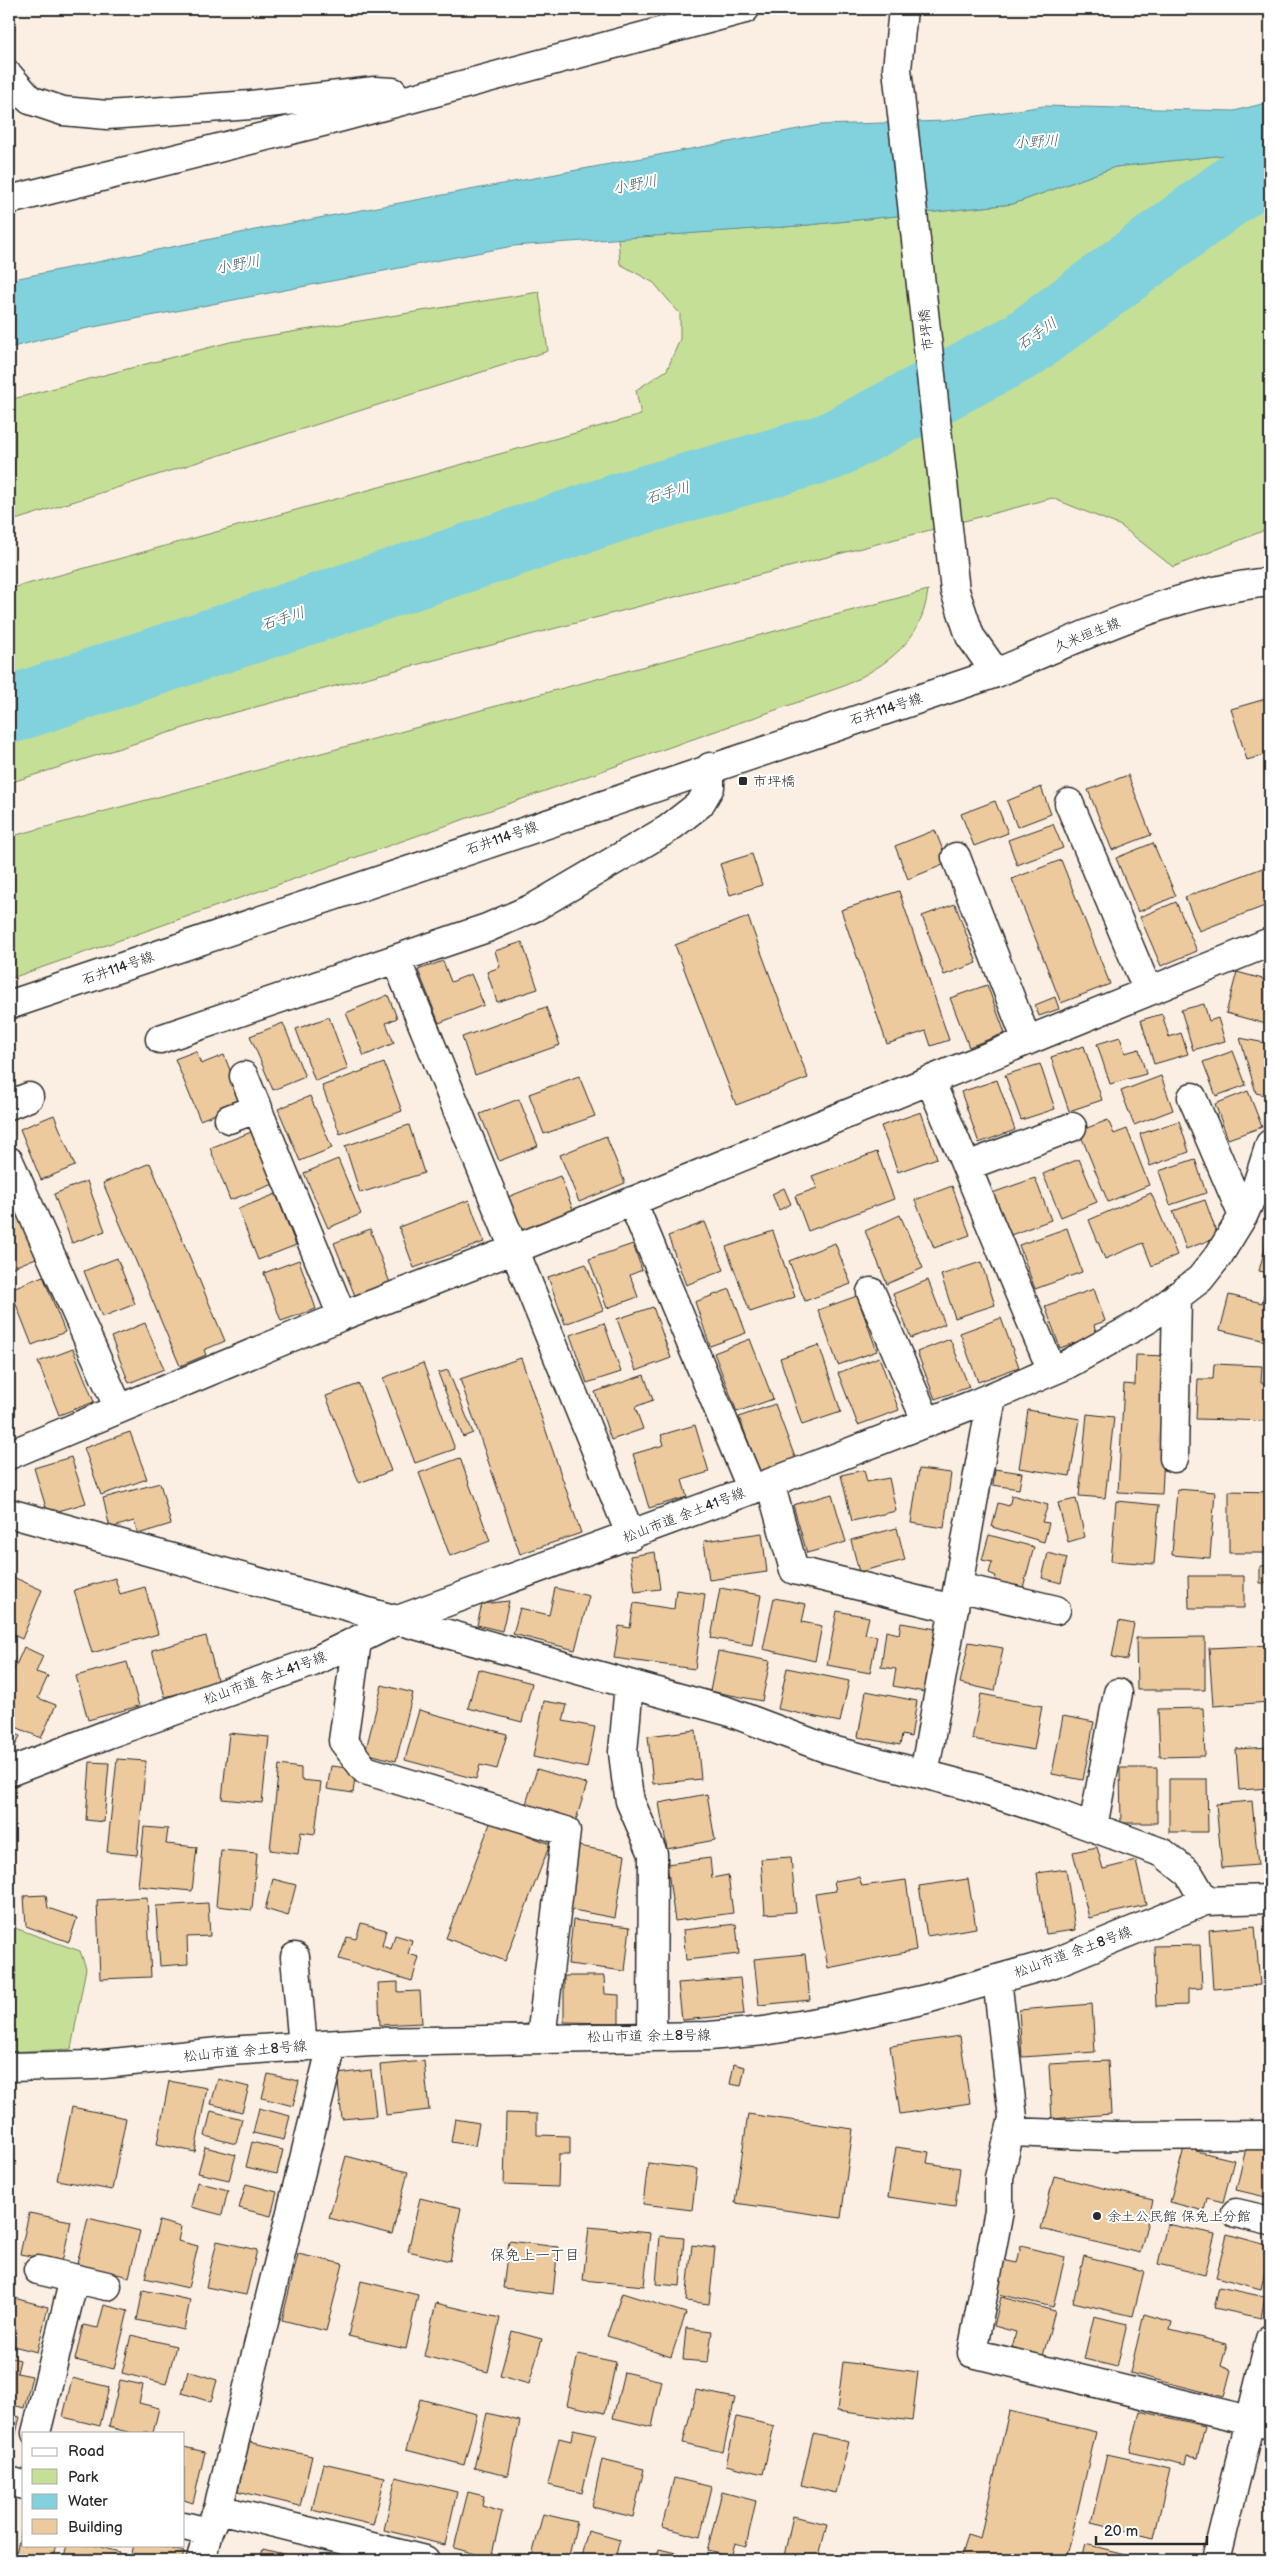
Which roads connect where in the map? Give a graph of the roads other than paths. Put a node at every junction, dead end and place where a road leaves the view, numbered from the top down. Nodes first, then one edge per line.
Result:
1 (745, 9) edge
2 (903, 9) edge
3 (9, 76) edge
4 (426, 93) junction
5 (9, 200) edge
6 (1270, 582) edge
7 (996, 673) junction
8 (710, 767) junction
9 (1070, 803) dead end
10 (956, 857) dead end
11 (1270, 942) edge
12 (396, 959) junction
13 (1148, 991) junction
14 (9, 1005) edge
15 (160, 1039) dead end
16 (1027, 1041) junction
17 (244, 1076) dead end
18 (930, 1080) junction
19 (1192, 1097) dead end
20 (258, 1108) junction
21 (229, 1119) dead end
22 (1072, 1126) dead end
23 (1270, 1144) edge
24 (9, 1161) edge
25 (967, 1166) junction
26 (1264, 1186) edge
27 (632, 1202) junction
28 (1243, 1216) junction
29 (515, 1250) junction
30 (871, 1292) dead end
31 (1177, 1296) junction
32 (342, 1316) junction
33 (1052, 1371) junction
34 (992, 1397) junction
35 (119, 1409) junction
36 (927, 1423) junction
37 (9, 1455) edge
38 (1174, 1458) dead end
39 (761, 1486) junction
40 (9, 1513) edge
41 (631, 1536) junction
42 (956, 1598) junction
43 (1056, 1610) dead end
44 (398, 1620) junction
45 (357, 1641) junction
46 (629, 1684) junction
47 (1118, 1693) dead end
48 (9, 1772) edge
49 (924, 1774) junction
50 (1093, 1827) junction
51 (1270, 1899) edge
52 (1205, 1901) junction
53 (295, 1957) dead end
54 (998, 1979) junction
55 (652, 2037) junction
56 (541, 2038) junction
57 (332, 2045) junction
58 (303, 2046) junction
59 (9, 2067) edge
60 (1010, 2132) junction
61 (1270, 2135) edge
62 (1236, 2213) dead end
63 (1270, 2221) edge
64 (38, 2270) dead end
65 (74, 2279) junction
66 (107, 2286) dead end
67 (1270, 2340) edge
68 (1260, 2423) edge
69 (36, 2432) edge
70 (9, 2481) edge
71 (22, 2484) edge
72 (203, 2522) edge
73 (201, 2560) edge
74 (425, 2560) edge
75 (1216, 2560) edge

1 - 4 street
2 - 7 street, 市坪橋
3 - 4 street
4 - 5 street
6 - 7 street, 久米垣生線
7 - 8 street, 石井114号線
8 - 12 street
8 - 14 street, 石井114号線
9 - 13 street
10 - 16 street
11 - 13 street
12 - 15 street
12 - 29 street
13 - 16 street
16 - 18 street
17 - 20 street
18 - 25 street
18 - 27 street
19 - 28 street
20 - 21 street
20 - 32 street
22 - 25 street
23 - 26 street, 松山市道 余土41号線
24 - 35 street
25 - 33 street
26 - 28 street, 松山市道 余土41号線
27 - 29 street
27 - 39 street
28 - 31 street, 松山市道 余土41号線
29 - 32 street
29 - 41 street
30 - 36 street
31 - 33 street, 松山市道 余土41号線
31 - 38 street
32 - 35 street
33 - 34 street, 松山市道 余土41号線
34 - 36 street, 松山市道 余土41号線
34 - 42 street
35 - 37 street
36 - 39 street, 松山市道 余土41号線
39 - 41 street, 松山市道 余土41号線
39 - 42 street
40 - 44 street
41 - 44 street, 松山市道 余土41号線
42 - 43 street
42 - 49 street
44 - 45 street, 松山市道 余土41号線
44 - 46 street
45 - 48 street, 松山市道 余土41号線
45 - 56 street
46 - 49 street
46 - 55 street
47 - 50 street
49 - 50 street
50 - 52 street
51 - 52 street, 松山市道 余土8号線
52 - 54 street, 松山市道 余土8号線
53 - 58 street
54 - 55 street, 松山市道 余土8号線
54 - 60 street
55 - 56 street, 松山市道 余土8号線
56 - 57 street, 松山市道 余土8号線
57 - 58 street, 松山市道 余土8号線
57 - 72 street
58 - 59 street, 松山市道 余土8号線
60 - 61 street
60 - 68 street
62 - 63 street
64 - 65 street
65 - 66 street
65 - 69 street
67 - 68 street
68 - 75 street
70 - 71 street
72 - 73 street
72 - 74 street

